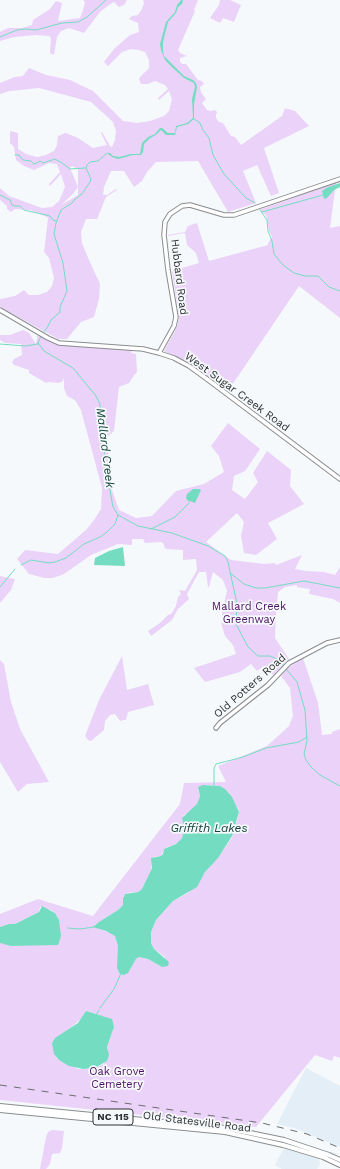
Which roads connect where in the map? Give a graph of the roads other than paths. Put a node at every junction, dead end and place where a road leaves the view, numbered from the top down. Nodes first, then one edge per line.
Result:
1 (340, 179) edge
2 (0, 310) edge
3 (159, 353) junction
4 (340, 479) edge
5 (340, 640) edge
6 (216, 728) dead end
7 (0, 1106) edge
8 (0, 1110) edge
9 (340, 1160) edge
10 (340, 1165) edge

1 - 3 main road, Hubbard Road
2 - 3 main road, West Sugar Creek Road
3 - 4 main road, West Sugar Creek Road
5 - 6 main road, Old Potters Road
7 - 9 main road, Old Statesville Road / NC 115
8 - 10 main road, Old Statesville Road / NC 115

